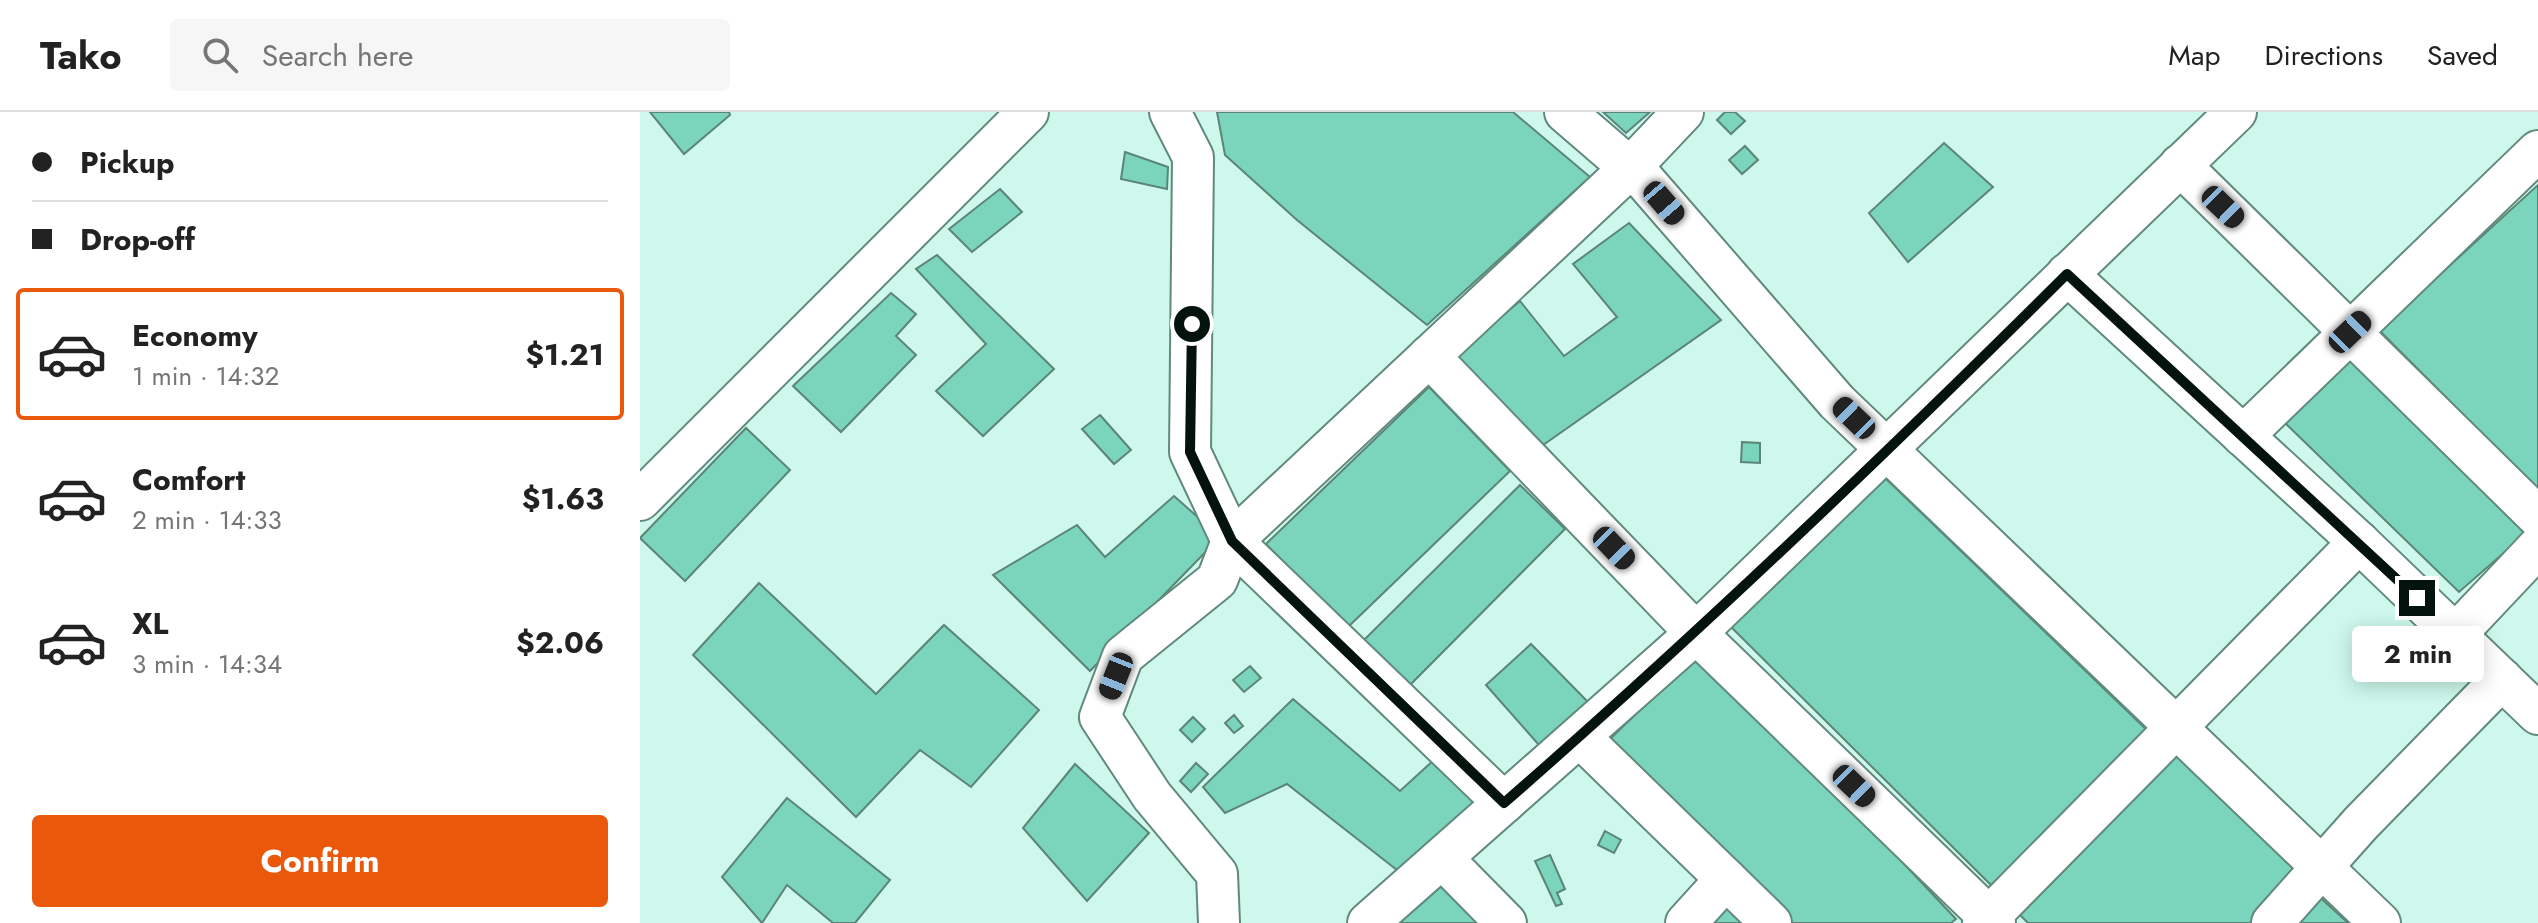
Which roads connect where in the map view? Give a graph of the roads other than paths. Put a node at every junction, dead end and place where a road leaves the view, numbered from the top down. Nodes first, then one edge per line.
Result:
1 (1028, 112) edge
2 (1170, 112) edge
3 (1565, 112) edge
4 (1683, 112) edge
5 (2236, 112) edge
6 (2538, 151) edge
7 (2180, 165) junction
8 (1630, 168) junction
9 (2067, 274) junction
10 (2350, 332) junction
11 (1429, 356) junction
12 (2243, 436) junction
13 (1888, 451) junction
14 (640, 500) edge
15 (2538, 517) edge
16 (1232, 541) junction
17 (2359, 542) junction
18 (2538, 547) edge
19 (1696, 633) junction
20 (2455, 635) junction
21 (2502, 679) junction
22 (2538, 714) edge
23 (2176, 727) junction
24 (1580, 737) junction
25 (1504, 803) junction
26 (1442, 858) junction
27 (2323, 868) junction
28 (1726, 879) junction
29 (1989, 921) edge
30 (1219, 923) edge
31 (1368, 923) edge
32 (1506, 923) edge
33 (1686, 923) edge
34 (1771, 923) edge
35 (2272, 923) edge
36 (2380, 923) edge

1 - 14 street
2 - 16 street
3 - 8 street
4 - 8 street
5 - 7 street
6 - 10 street
7 - 9 street
7 - 10 street
8 - 11 street
8 - 13 street
9 - 12 street
9 - 13 street
10 - 12 street
10 - 15 street
11 - 16 street
11 - 19 street
12 - 17 street
13 - 19 street
13 - 23 street
16 - 25 street
16 - 30 street
17 - 20 street
17 - 23 street
18 - 20 street
19 - 24 street
19 - 29 street
20 - 21 street
21 - 22 street
21 - 27 street
23 - 27 street
23 - 29 street
24 - 25 street
24 - 28 street
25 - 26 street
26 - 31 street
26 - 32 street
27 - 35 street
27 - 36 street
28 - 33 street
28 - 34 street

